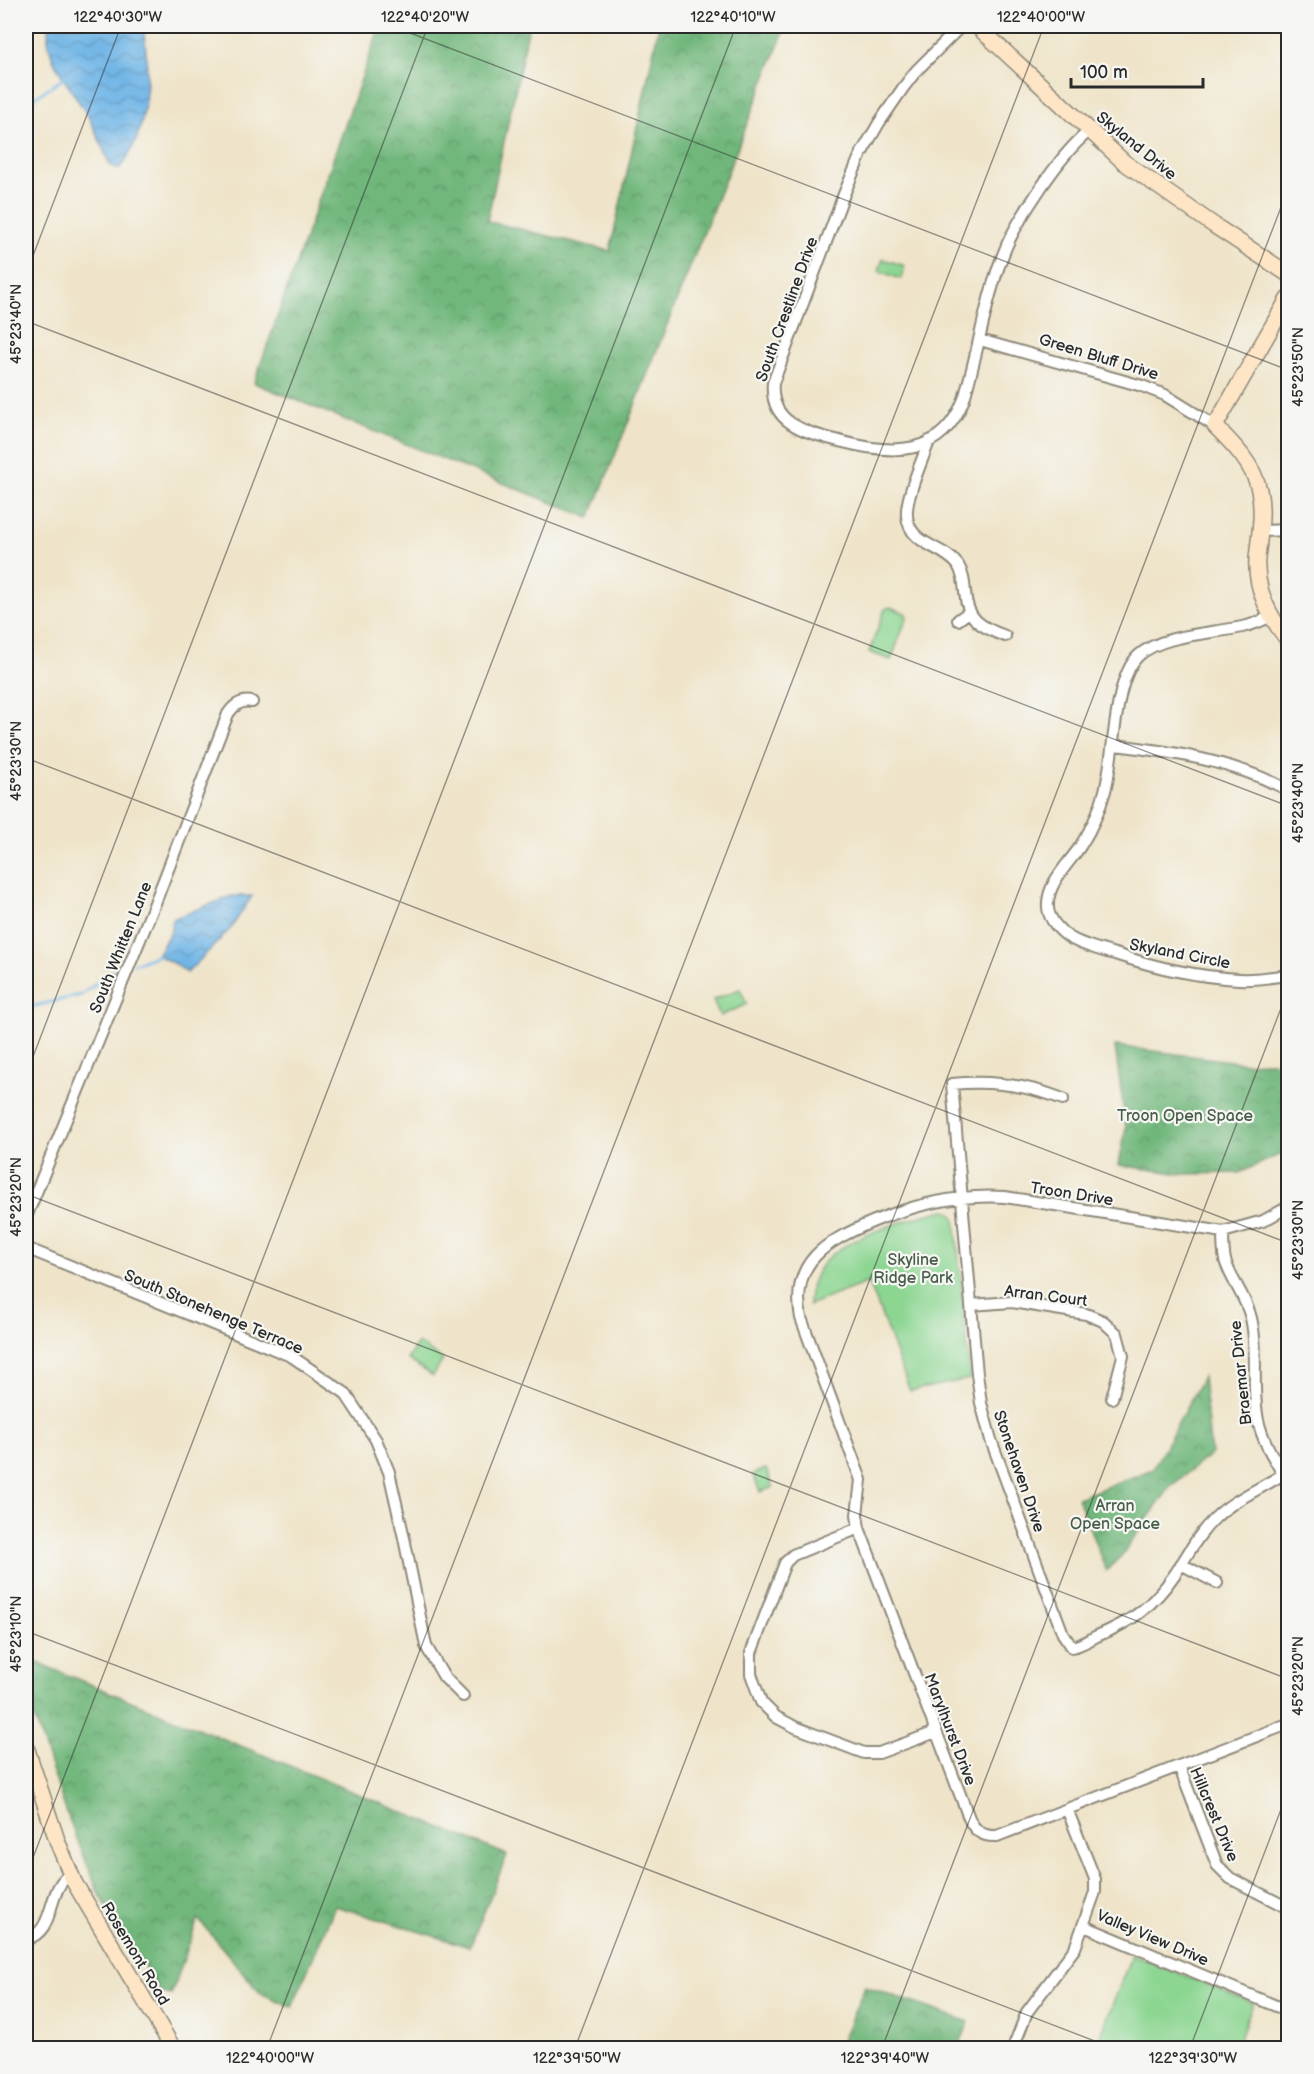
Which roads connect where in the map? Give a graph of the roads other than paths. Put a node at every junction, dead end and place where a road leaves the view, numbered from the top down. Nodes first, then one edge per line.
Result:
1 (961, 26) edge
2 (977, 26) edge
3 (1089, 131) junction
4 (1288, 274) edge
5 (1288, 298) edge
6 (980, 340) junction
7 (1215, 426) junction
8 (929, 441) junction
9 (1288, 530) edge
10 (1260, 531) junction
11 (969, 612) junction
12 (1271, 616) junction
13 (958, 620) dead end
14 (1005, 636) dead end
15 (1288, 640) edge
16 (252, 702) dead end
17 (1114, 745) junction
18 (1288, 790) edge
19 (1288, 975) edge
20 (1063, 1099) dead end
21 (961, 1198) junction
22 (1288, 1207) edge
23 (26, 1217) edge
24 (1222, 1232) junction
25 (26, 1248) edge
26 (971, 1305) junction
27 (802, 1322) joint
28 (1112, 1398) dead end
29 (1287, 1476) edge
30 (858, 1528) junction
31 (1181, 1564) junction
32 (1217, 1583) dead end
33 (463, 1696) dead end
34 (1288, 1724) edge
35 (936, 1732) junction
36 (26, 1747) edge
37 (1179, 1766) junction
38 (1067, 1809) junction
39 (71, 1874) junction
40 (1288, 1908) edge
41 (1084, 1926) junction
42 (26, 1939) edge
43 (1288, 2010) edge
44 (173, 2049) edge
45 (1013, 2049) edge

1 - 8 street, South Crestline Drive
2 - 3 street, Skyland Drive
3 - 4 street, Skyland Drive
3 - 6 street, South Crestline Drive
5 - 7 street
6 - 7 street, Green Bluff Drive
6 - 8 street, South Crestline Drive
7 - 10 street, Green Bluff Drive
8 - 11 street
9 - 10 street
10 - 12 street, Green Bluff Drive
11 - 13 street
11 - 14 street
12 - 15 street, Green Bluff Drive
12 - 17 street, Skyland Circle
16 - 23 street, South Whitten Lane
17 - 18 street
17 - 19 street, Skyland Circle
20 - 21 street, Stonehaven Drive
21 - 24 street, Troon Drive
21 - 26 street, Stonehaven Drive
21 - 27 street, Troon Drive
22 - 24 street, Troon Drive
24 - 29 street, Braemar Drive
25 - 33 street, South Stonehenge Terrace
26 - 28 street, Arran Court
26 - 31 street, Stonehaven Drive
27 - 30 street, Marylhurst Drive
29 - 31 street, Stonehaven Drive
30 - 35 street, Marylhurst Drive
30 - 35 street
31 - 32 street
34 - 37 street, Marylhurst Drive
35 - 38 street, Marylhurst Drive
36 - 39 street, Rosemont Road
37 - 38 street, Marylhurst Drive
37 - 40 street, Hillcrest Drive
38 - 41 street, Valley View Drive
39 - 42 street
39 - 44 street, Rosemont Road
41 - 43 street, Valley View Drive
41 - 45 street

